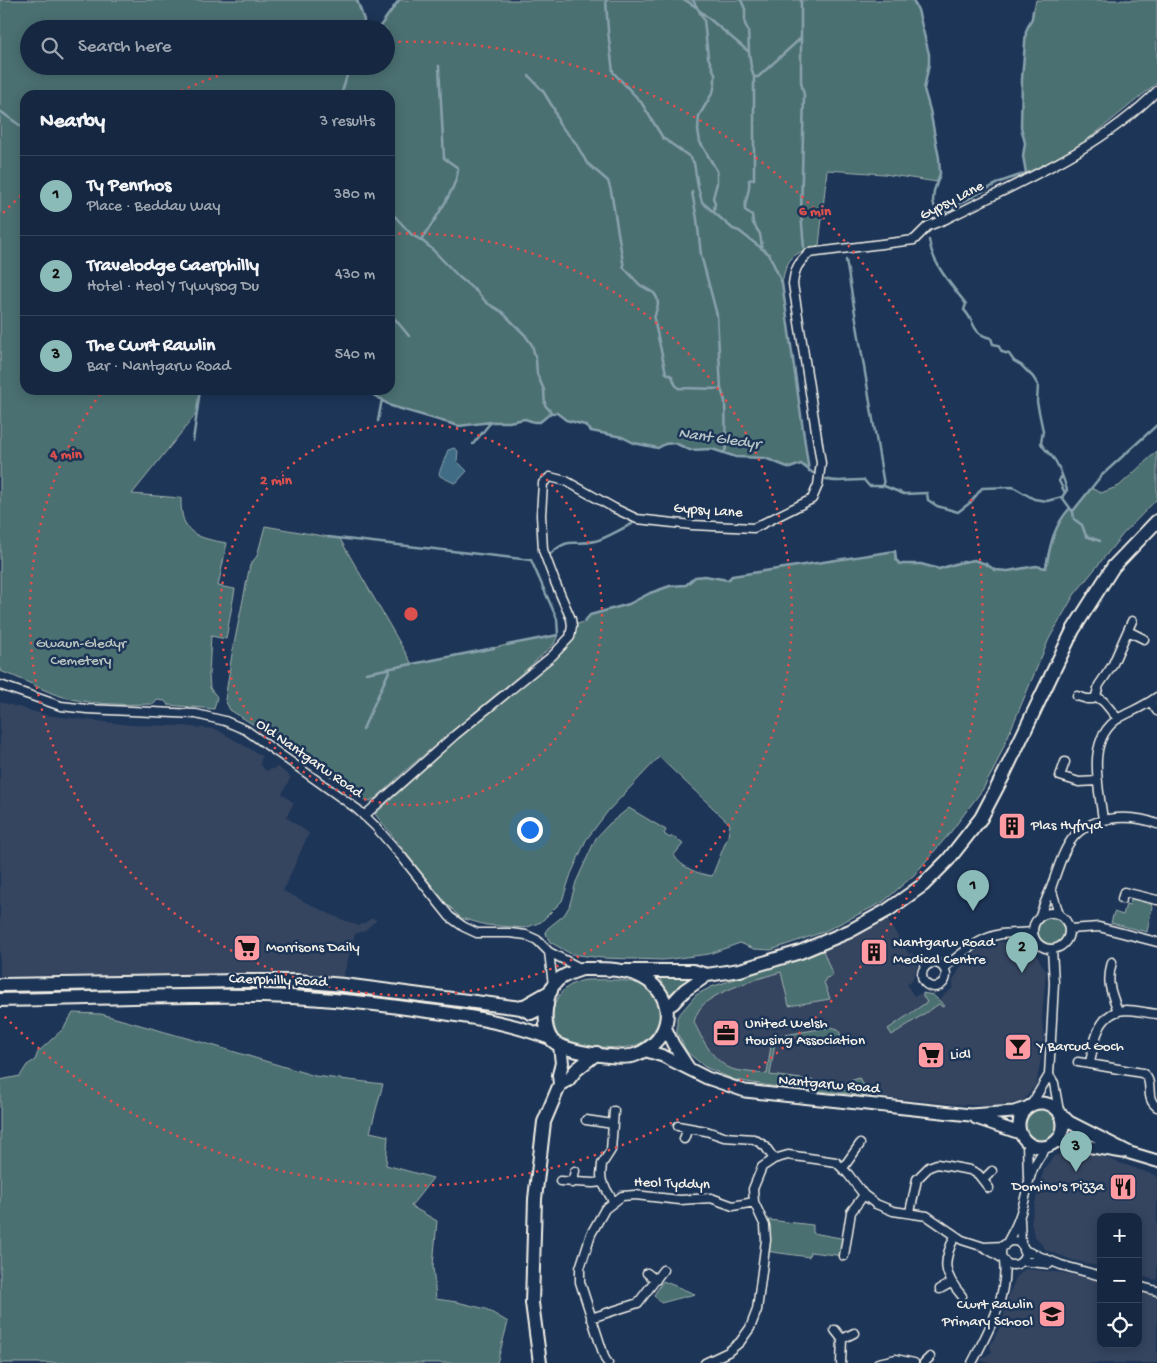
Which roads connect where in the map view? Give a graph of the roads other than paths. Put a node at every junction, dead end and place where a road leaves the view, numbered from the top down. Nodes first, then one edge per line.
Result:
1 (1157, 91) edge
2 (1157, 521) edge
3 (1132, 621) dead end
4 (1128, 631) junction
5 (1144, 639) dead end
6 (0, 685) edge
7 (1077, 696) dead end
8 (1096, 696) junction
9 (1154, 699) edge
10 (1157, 711) edge
11 (1118, 719) junction
12 (1065, 762) dead end
13 (1060, 776) junction
14 (1098, 781) junction
15 (1055, 785) dead end
16 (364, 816) junction
17 (1103, 820) junction
18 (1157, 824) edge
19 (1051, 888) junction
20 (1122, 899) dead end
21 (1157, 900) edge
22 (1059, 914) junction
23 (1040, 916) junction
24 (1070, 929) junction
25 (1033, 932) junction
26 (1157, 942) edge
27 (1052, 949) junction
28 (549, 952) junction
29 (1112, 962) dead end
30 (944, 968) dead end
31 (582, 970) junction
32 (621, 970) junction
33 (707, 975) junction
34 (0, 985) edge
35 (552, 988) junction
36 (0, 1000) edge
37 (547, 1005) junction
38 (666, 1007) junction
39 (521, 1008) junction
40 (1118, 1011) junction
41 (1157, 1014) edge
42 (665, 1027) junction
43 (555, 1042) junction
44 (647, 1051) junction
45 (596, 1053) junction
46 (1078, 1062) dead end
47 (1090, 1063) junction
48 (689, 1069) junction
49 (1050, 1075) junction
50 (560, 1084) junction
51 (1028, 1107) junction
52 (1157, 1108) edge
53 (614, 1111) dead end
54 (1060, 1113) junction
55 (970, 1115) junction
56 (586, 1120) dead end
57 (613, 1124) junction
58 (678, 1126) dead end
59 (688, 1128) junction
60 (1024, 1138) junction
61 (684, 1139) dead end
62 (1052, 1144) junction
63 (1130, 1153) junction
64 (862, 1156) dead end
65 (774, 1160) junction
66 (1157, 1161) edge
67 (843, 1168) junction
68 (575, 1171) dead end
69 (992, 1171) dead end
70 (1028, 1179) junction
71 (982, 1180) junction
72 (560, 1181) dead end
73 (602, 1182) junction
74 (572, 1183) junction
75 (989, 1188) dead end
76 (864, 1195) junction
77 (613, 1202) junction
78 (754, 1202) junction
79 (910, 1212) junction
80 (1020, 1217) junction
81 (955, 1236) junction
82 (1005, 1244) junction
83 (1023, 1247) junction
84 (984, 1248) junction
85 (844, 1256) dead end
86 (1003, 1260) junction
87 (1019, 1263) junction
88 (1061, 1265) junction
89 (663, 1270) dead end
90 (647, 1273) dead end
91 (1097, 1275) edge
92 (656, 1280) junction
93 (950, 1283) junction
94 (1004, 1285) junction
95 (1142, 1287) edge
96 (940, 1290) dead end
97 (1157, 1291) edge
98 (962, 1296) dead end
99 (591, 1318) junction
100 (835, 1330) dead end
101 (854, 1333) dead end
102 (842, 1339) junction
103 (710, 1362) edge
104 (540, 1363) edge
105 (608, 1363) edge
106 (842, 1363) edge
107 (878, 1363) edge
108 (914, 1363) edge
109 (972, 1363) edge

1 - 16 street, Gypsy Lane
2 - 33 main road
3 - 4 street
4 - 5 street
4 - 8 street
6 - 16 street, Old Nantgarw Road
7 - 8 street
8 - 11 street
9 - 10 street
9 - 11 street
11 - 14 street
12 - 13 street
13 - 14 street
13 - 15 street
14 - 17 street
16 - 28 street, Old Nantgarw Road
17 - 18 street
17 - 19 street
19 - 22 street
19 - 23 street
20 - 21 street
22 - 23 street
22 - 24 street
23 - 25 street
24 - 26 street
24 - 27 street
25 - 27 street
25 - 30 street
27 - 49 street
28 - 31 street, Old Nantgarw Road
28 - 35 street
29 - 40 street
31 - 32 main road
31 - 35 main road
32 - 33 main road
32 - 38 main road
33 - 38 main road
34 - 39 main road, Caerphilly Road
35 - 37 main road
35 - 39 main road
36 - 43 main road, Caerphilly Road
37 - 39 main road, Caerphilly Road
37 - 43 main road
38 - 42 main road
40 - 41 street
40 - 47 street
42 - 44 main road
42 - 48 main road
43 - 45 main road
43 - 50 main road
44 - 45 main road
44 - 48 main road, Nantgarw Road
45 - 50 main road
46 - 47 street
47 - 52 street
48 - 55 main road, Nantgarw Road
49 - 51 street
49 - 54 street
50 - 104 main road
51 - 54 main road
51 - 55 main road, Nantgarw Road
51 - 60 main road
53 - 57 street
54 - 62 main road
54 - 63 main road
55 - 60 main road, Nantgarw Road
56 - 57 street
57 - 73 street
58 - 59 street
59 - 61 street
59 - 65 street
60 - 62 main road
60 - 70 street
62 - 63 main road
62 - 70 street
63 - 66 main road
64 - 67 street
65 - 67 street
65 - 78 street
67 - 76 street
68 - 74 street
69 - 71 street
70 - 80 street
71 - 75 street
71 - 79 street
72 - 74 street
73 - 74 street
73 - 77 street
76 - 79 street
76 - 85 street
77 - 78 street, Heol Tyddyn
77 - 99 street
78 - 103 street
79 - 81 street
80 - 82 street
80 - 83 street
81 - 84 street
81 - 93 street
82 - 83 street
82 - 84 street
82 - 86 street
83 - 87 street
83 - 88 street
84 - 86 street
86 - 87 street
86 - 94 street
87 - 88 street
87 - 94 street
88 - 91 street
89 - 92 street
90 - 92 street
92 - 99 street
93 - 96 street
93 - 98 street
94 - 109 street
95 - 97 street
99 - 105 street
100 - 102 street
101 - 102 street
102 - 106 street
107 - 108 street

